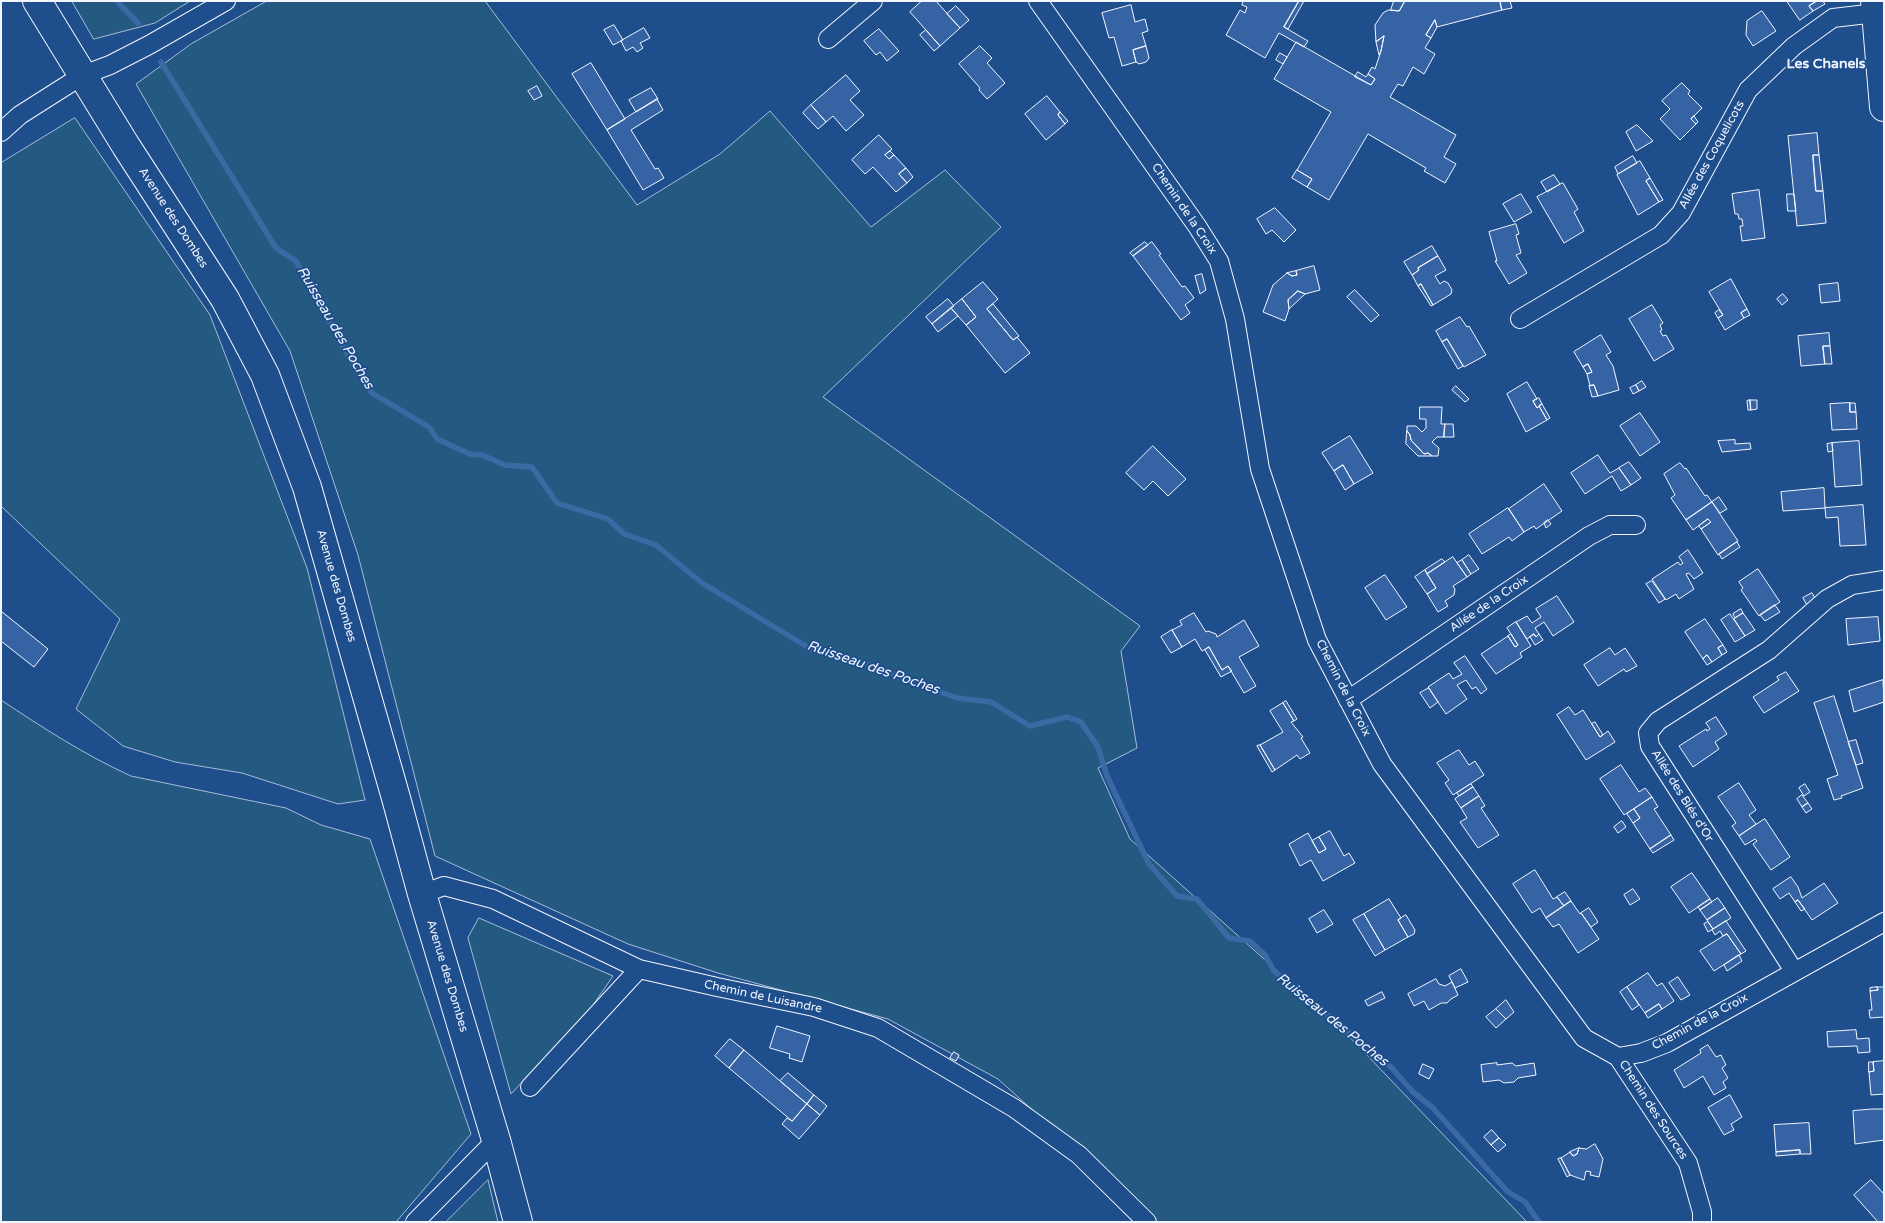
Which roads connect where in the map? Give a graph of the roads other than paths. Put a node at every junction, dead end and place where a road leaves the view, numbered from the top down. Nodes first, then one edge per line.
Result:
1 (38, 1) edge
2 (226, 1) edge
3 (873, 1) edge
4 (1038, 1) edge
5 (1876, 7) edge
6 (828, 39) dead end
7 (82, 75) junction
8 (1884, 107) edge
9 (1, 132) edge
10 (1520, 319) dead end
11 (1636, 525) dead end
12 (1884, 580) edge
13 (1348, 700) junction
14 (422, 894) junction
15 (1884, 922) edge
16 (639, 969) junction
17 (1794, 971) junction
18 (1618, 1057) junction
19 (530, 1088) dead end
20 (496, 1140) junction
21 (415, 1222) edge
22 (518, 1222) edge
23 (1147, 1222) edge
24 (1702, 1222) edge

1 - 7 main road, Avenue des Dombes
2 - 7 street
3 - 6 street
4 - 13 street, Chemin de la Croix
5 - 8 main road
5 - 10 street, Allée des Coquelicots
7 - 9 street
7 - 14 main road, Avenue des Dombes
11 - 13 street, Allée de la Croix
12 - 17 street, Allée des Blés d'Or
13 - 18 street, Chemin de la Croix
14 - 16 street, Chemin de Luisandre
14 - 20 main road, Avenue des Dombes
15 - 17 street, Chemin de la Croix
16 - 19 street
16 - 23 street, Chemin de Luisandre
17 - 18 street, Chemin de la Croix
18 - 24 street, Chemin des Sources
20 - 21 street
20 - 22 main road, Avenue des Dombes

